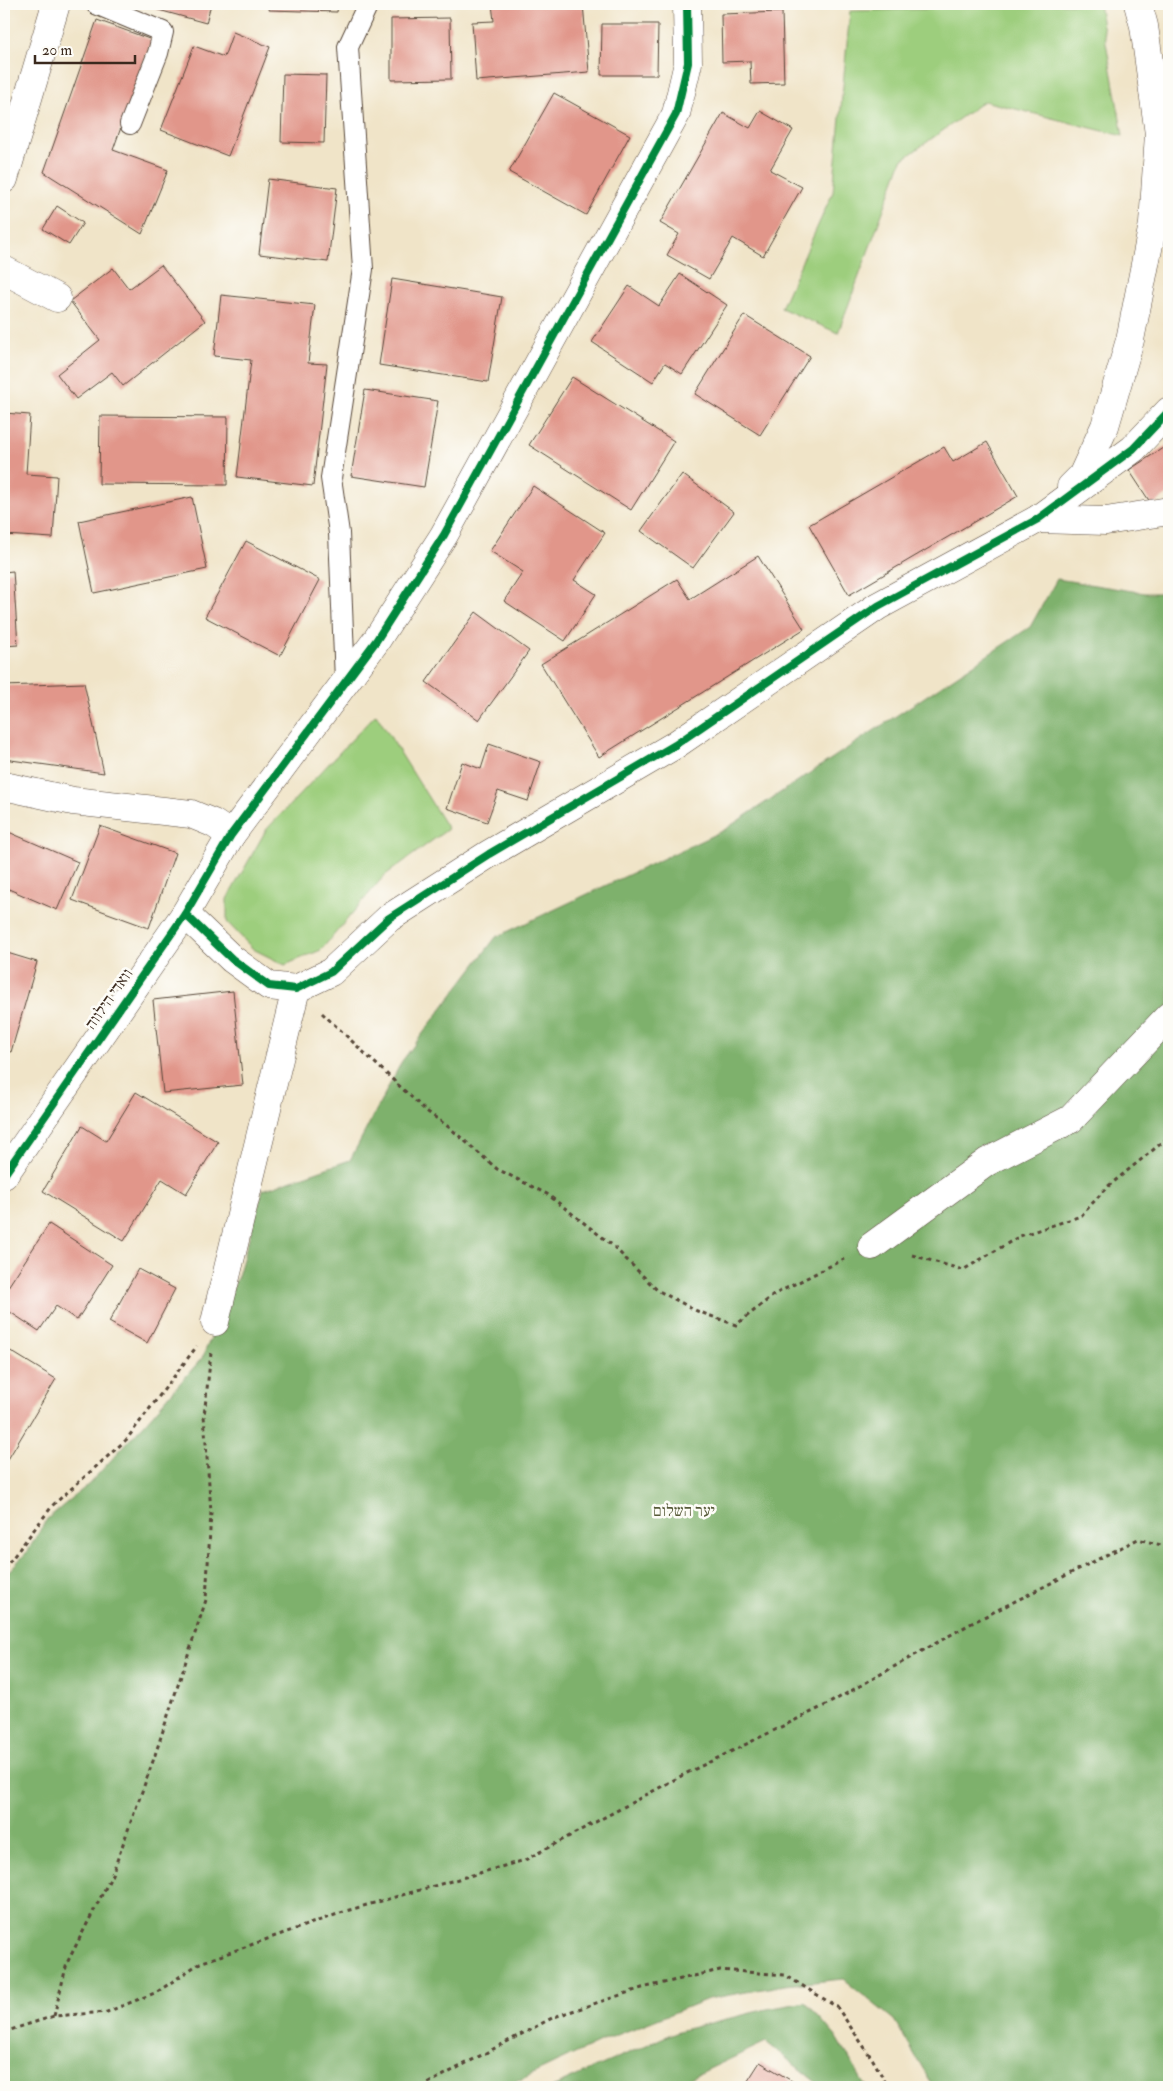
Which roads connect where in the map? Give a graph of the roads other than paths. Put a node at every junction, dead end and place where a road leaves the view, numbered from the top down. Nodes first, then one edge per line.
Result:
1 (56, 4) edge
2 (96, 4) edge
3 (368, 4) edge
4 (687, 4) edge
5 (1138, 4) edge
6 (130, 124) dead end
7 (4, 180) edge
8 (4, 270) edge
9 (56, 298) dead end
10 (1169, 411) edge
11 (1169, 511) edge
12 (1038, 519) junction
13 (345, 681) junction
14 (4, 786) edge
15 (230, 835) junction
16 (185, 914) junction
17 (296, 989) junction
18 (1169, 1016) edge
19 (4, 1175) edge
20 (872, 1246) road end
21 (215, 1322) road end

1 - 7 street
2 - 6 lane
3 - 13 lane
4 - 13 street, וואדי הילווה
5 - 12 street
8 - 9 street
10 - 12 street
11 - 12 street
12 - 17 street
13 - 15 street, וואדי הילווה
14 - 15 street
15 - 16 street, וואדי הילווה
16 - 17 street
16 - 19 street, וואדי הילווה
17 - 21 street
18 - 20 street

